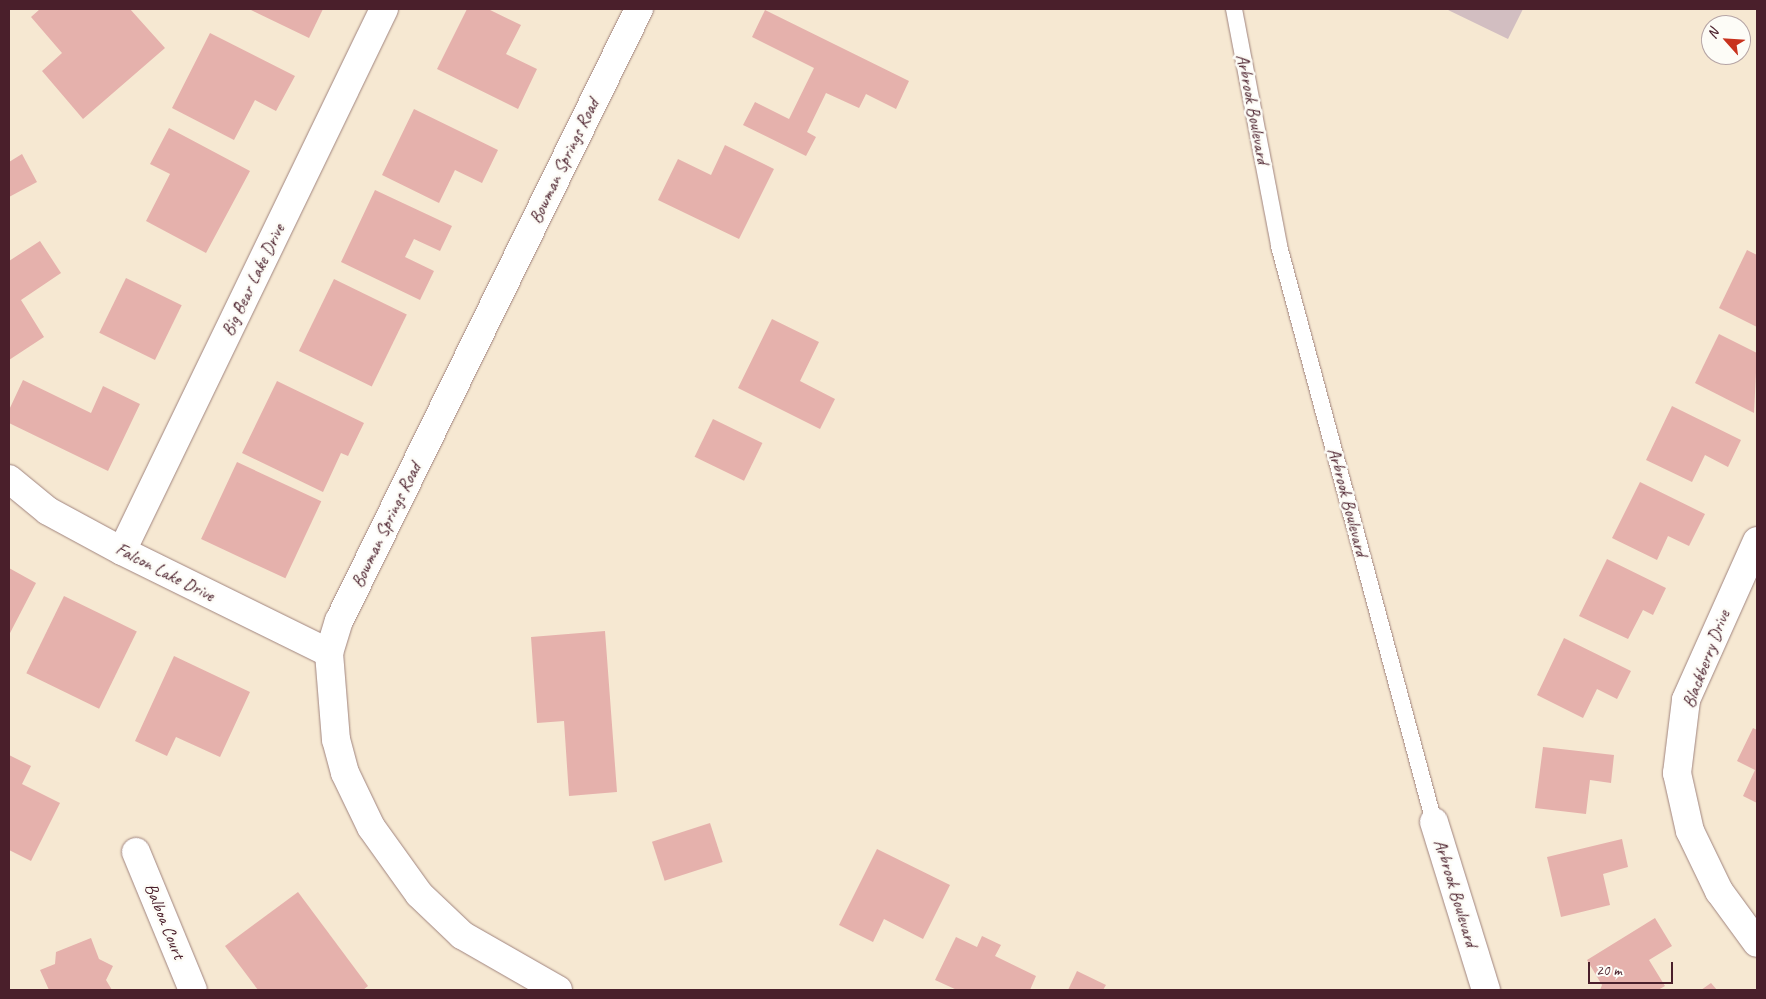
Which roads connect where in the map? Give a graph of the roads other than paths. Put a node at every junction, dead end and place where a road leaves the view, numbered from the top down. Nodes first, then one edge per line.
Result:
1 (384, 9) edge
2 (639, 9) edge
3 (1234, 9) edge
4 (9, 479) edge
5 (1757, 541) edge
6 (122, 552) junction
7 (329, 653) junction
8 (1434, 822) joint
9 (136, 852) dead end
10 (1757, 943) edge
11 (193, 990) edge
12 (558, 990) edge
13 (1486, 990) edge

1 - 6 street, Big Bear Lake Drive
2 - 7 street, Bowman Springs Road
3 - 8 lane, Arbrook Boulevard
4 - 6 street, Falcon Lake Drive
5 - 10 street, Blackberry Drive
6 - 7 street, Falcon Lake Drive
7 - 12 street, Bowman Springs Road
8 - 13 street, Arbrook Boulevard
9 - 11 street, Balboa Court

